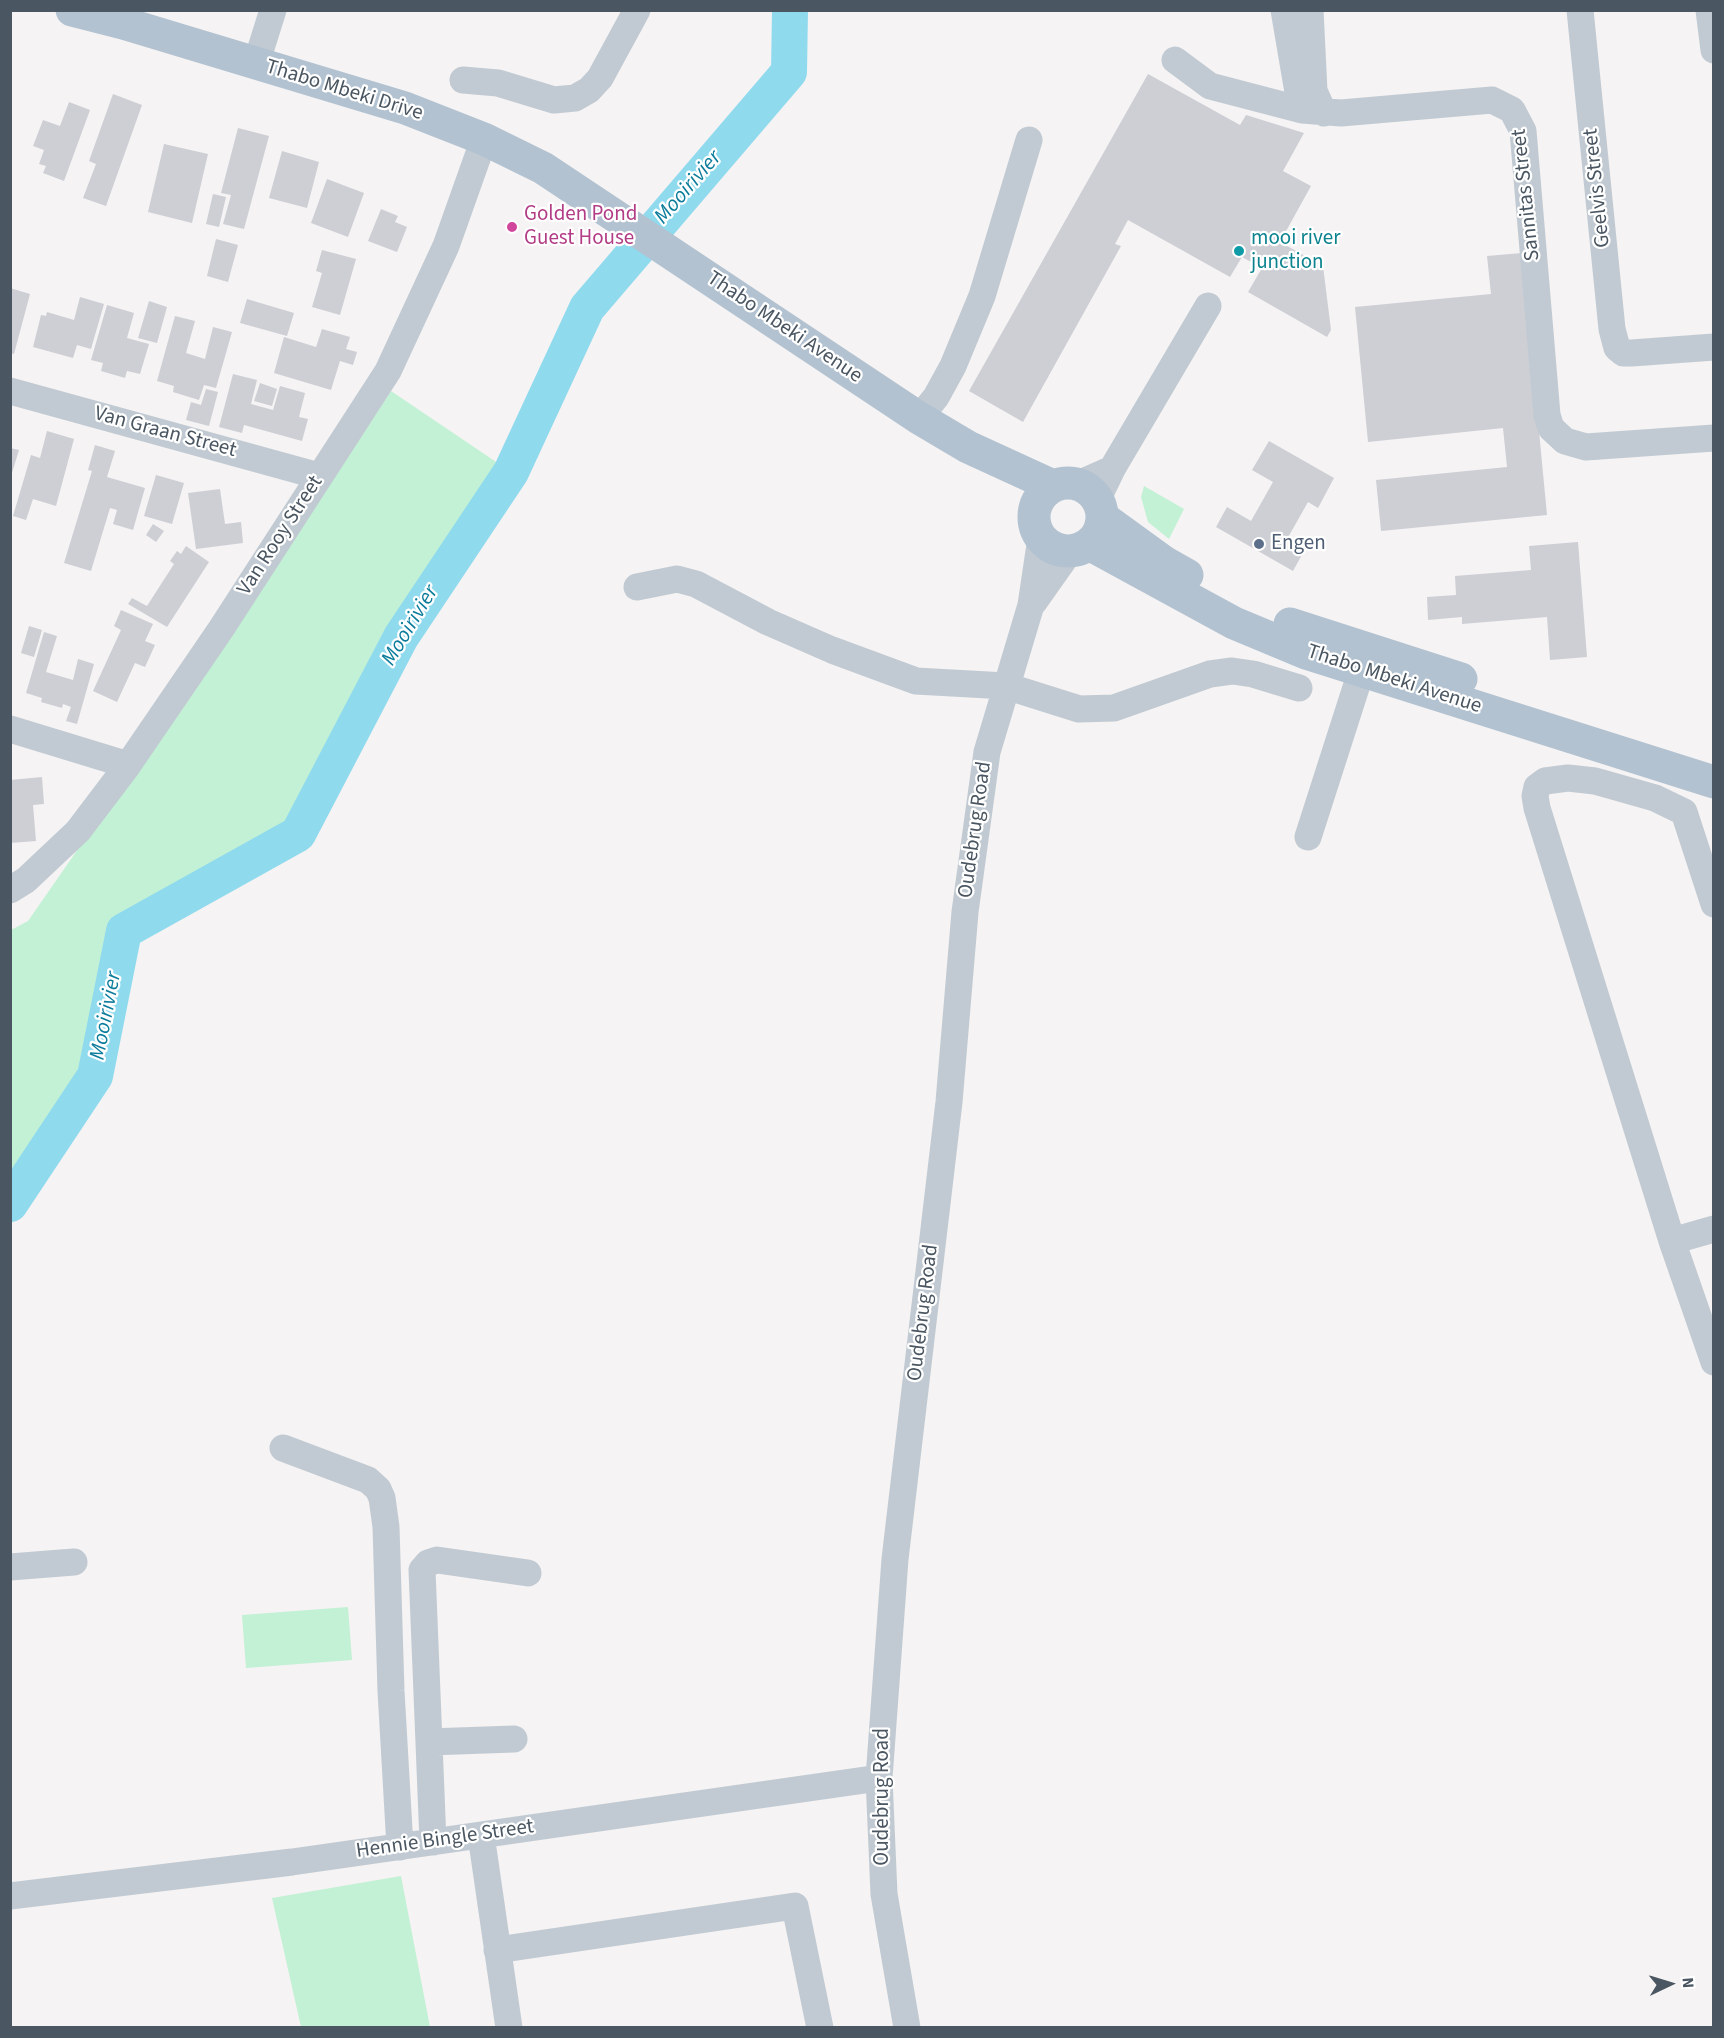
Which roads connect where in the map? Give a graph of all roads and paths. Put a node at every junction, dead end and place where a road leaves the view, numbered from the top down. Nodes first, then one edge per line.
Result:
1 (72, 10) edge
2 (273, 10) edge
3 (637, 10) edge
4 (1284, 10) edge
5 (1310, 10) edge
6 (1580, 10) edge
7 (1709, 10) edge
8 (1713, 50) edge
9 (1175, 60) dead end
10 (256, 64) junction
11 (463, 80) dead end
12 (1313, 112) junction
13 (484, 140) junction
14 (1029, 140) dead end
15 (602, 206) joint
16 (1208, 306) dead end
17 (1713, 346) edge
18 (10, 391) edge
19 (919, 418) junction
20 (1713, 438) edge
21 (319, 476) junction
22 (1070, 516) junction
23 (637, 586) dead end
24 (1361, 672) junction
25 (1006, 686) junction
26 (1299, 688) dead end
27 (10, 729) edge
28 (1713, 759) edge
29 (128, 765) junction
30 (1713, 782) edge
31 (1308, 837) dead end
32 (10, 890) edge
33 (1713, 904) edge
34 (1713, 1229) edge
35 (1672, 1241) junction
36 (1713, 1362) edge
37 (283, 1448) dead end
38 (74, 1562) dead end
39 (10, 1568) edge
40 (528, 1573) dead end
41 (514, 1739) dead end
42 (429, 1742) junction
43 (879, 1778) junction
44 (481, 1835) junction
45 (433, 1842) junction
46 (400, 1846) junction
47 (10, 1896) edge
48 (497, 1950) junction
49 (509, 2028) edge
50 (820, 2028) edge
51 (907, 2028) edge

1 - 10 main road, Thabo Mbeki Drive
2 - 10 street
3 - 11 street
4 - 12 street
5 - 12 street
6 - 17 street, Geelvis Street
7 - 8 street
9 - 12 street, Sannitas Street
10 - 13 main road, Thabo Mbeki Drive
12 - 20 street, Sannitas Street
13 - 15 main road, Thabo Mbeki Drive
13 - 21 street, Van Rooy Street
14 - 19 street
15 - 19 main road, Thabo Mbeki Avenue
16 - 22 street
18 - 21 street, Van Graan Street
19 - 22 main road, Thabo Mbeki Avenue
21 - 29 street, Van Rooy Street
22 - 24 main road, Thabo Mbeki Avenue
22 - 25 street, Oudebrug Road
22 - 28 main road, Thabo Mbeki Avenue
23 - 25 street
24 - 30 main road, Thabo Mbeki Avenue
24 - 31 street
25 - 26 street
25 - 43 street, Oudebrug Road
27 - 29 street
29 - 32 street, Van Rooy Street
33 - 35 street
34 - 35 street
35 - 36 street
37 - 46 street
38 - 39 street
40 - 42 street
41 - 42 street
42 - 45 street
43 - 44 street, Hennie Bingle Street
43 - 51 street, Oudebrug Road
44 - 45 street, Hennie Bingle Street
44 - 48 street
45 - 46 street, Hennie Bingle Street
46 - 47 street, Hennie Bingle Street
48 - 49 street
48 - 50 street

